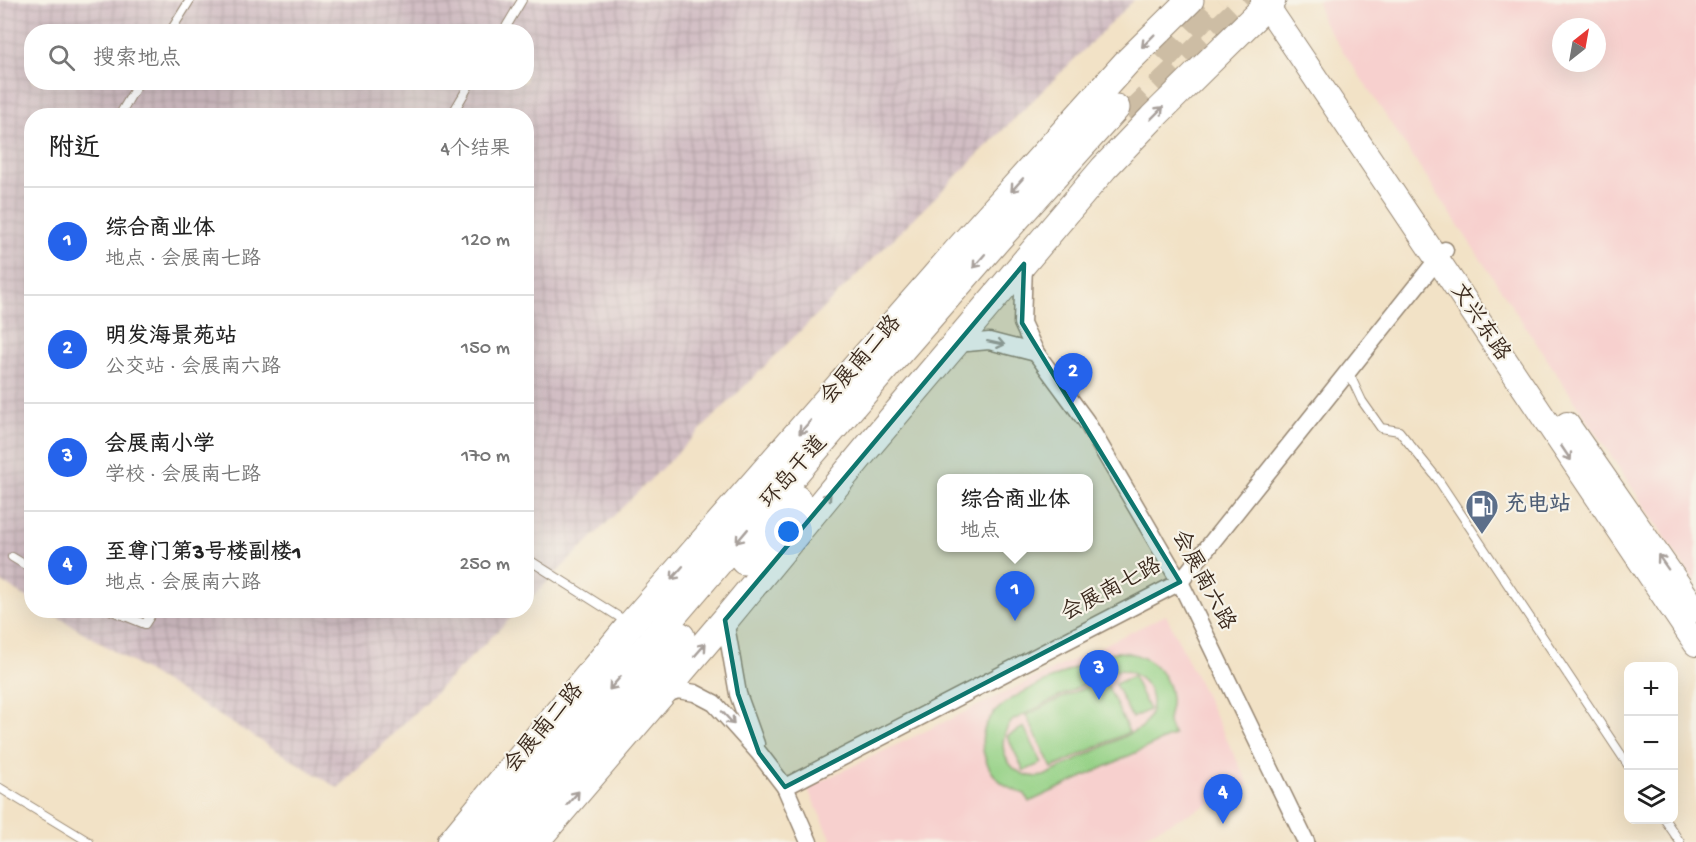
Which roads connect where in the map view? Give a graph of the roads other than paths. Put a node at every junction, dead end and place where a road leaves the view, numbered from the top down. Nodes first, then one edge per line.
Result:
1 (189, 0) edge
2 (522, 0) edge
3 (1190, 0) edge
4 (1270, 1) edge
5 (175, 24) edge
6 (508, 24) edge
7 (134, 90) edge
8 (466, 90) edge
9 (124, 108) edge
10 (456, 108) edge
11 (1441, 255) junction
12 (1024, 264) junction
13 (956, 344) junction
14 (1036, 353) junction
15 (1348, 371) junction
16 (12, 557) dead end
17 (534, 563) edge
18 (24, 564) edge
19 (1180, 582) junction
20 (1696, 610) edge
21 (130, 618) edge
22 (149, 618) edge
23 (725, 621) junction
24 (631, 624) junction
25 (1696, 644) edge
26 (659, 697) junction
27 (759, 753) junction
28 (1624, 758) edge
29 (785, 787) junction
30 (0, 788) edge
31 (1668, 824) edge
32 (89, 842) edge
33 (451, 842) edge
34 (480, 842) edge
35 (508, 842) edge
36 (535, 842) edge
37 (809, 842) edge
38 (1306, 842) edge
39 (1680, 842) edge

1 - 5 lane
2 - 6 lane
3 -> 24 main road, 会展南二路
4 - 11 main road, 文兴东路
12 -> 4 main road
7 - 9 lane
8 - 10 lane
11 - 15 street, 会展南七路
20 -> 11 main road, 文兴东路
11 -> 25 main road, 文兴东路
12 - 13 main road
12 - 14 street, 会展南六路
13 -> 14 street
23 -> 13 main road
14 - 19 street, 会展南六路
15 - 19 street, 会展南七路
15 - 28 lane
16 - 18 lane
17 - 24 lane
19 - 29 street, 会展南七路
19 - 38 street, 会展南六路
21 - 22 lane
26 -> 23 main road
23 - 27 street
24 - 33 main road, 会展南二路
26 -> 27 street
36 -> 26 main road
27 - 29 street
29 - 37 street
30 - 32 lane
31 - 39 lane
35 -> 34 main road, 环岛干道

